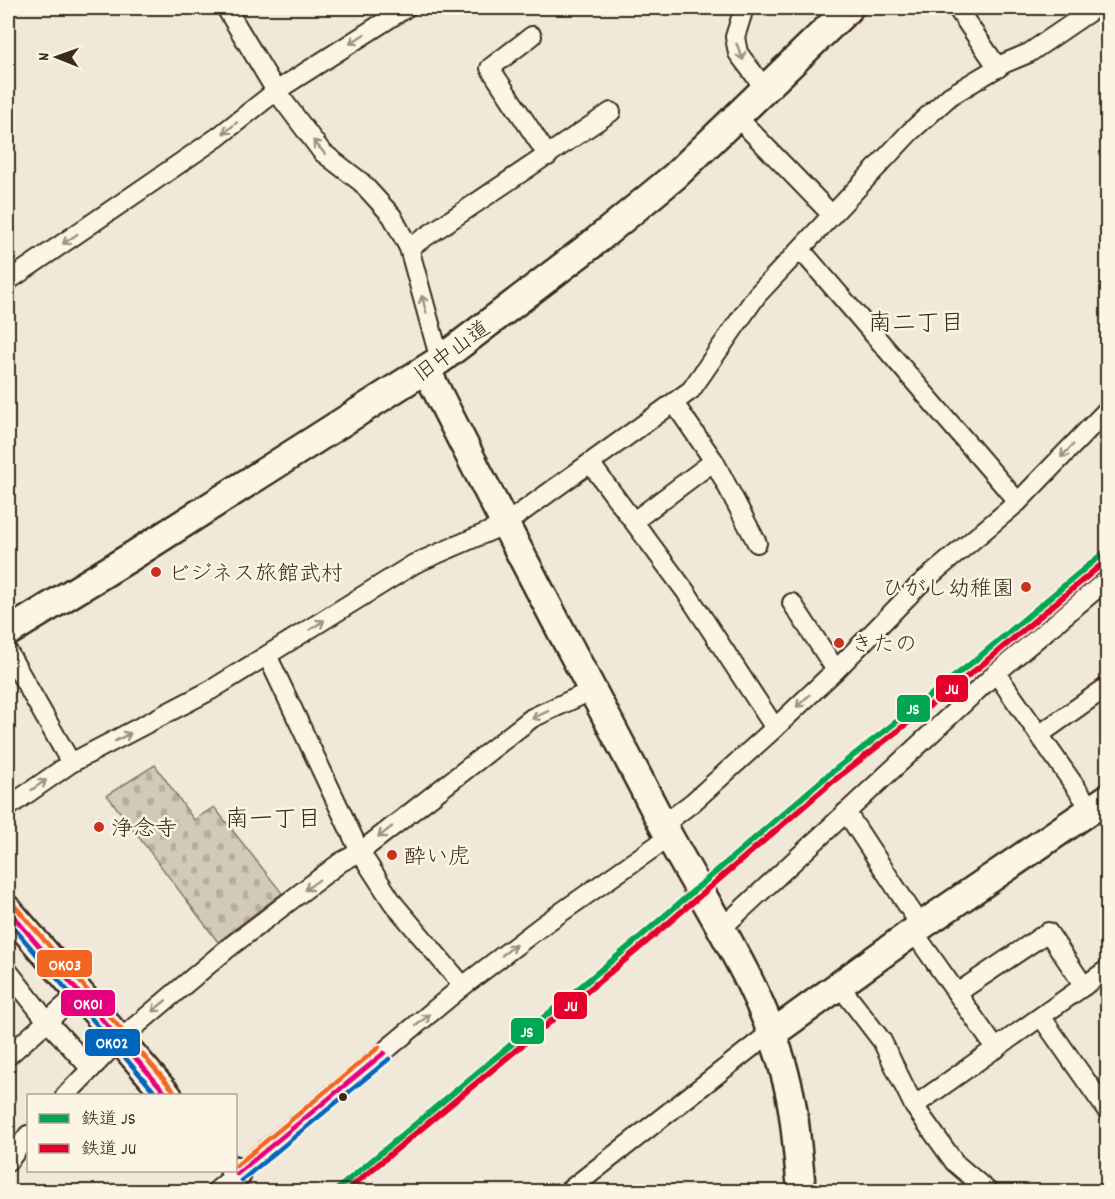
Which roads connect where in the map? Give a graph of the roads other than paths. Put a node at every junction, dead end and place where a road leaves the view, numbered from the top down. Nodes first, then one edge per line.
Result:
1 (226, 8) edge
2 (406, 8) edge
3 (744, 8) edge
4 (849, 8) edge
5 (957, 8) edge
6 (1095, 8) edge
7 (531, 36) dead end
8 (998, 68) junction
9 (765, 90) junction
10 (276, 91) junction
11 (611, 112) dead end
12 (737, 117) junction
13 (548, 156) junction
14 (831, 215) junction
15 (409, 248) junction
16 (801, 249) junction
17 (8, 281) edge
18 (433, 364) junction
19 (674, 403) junction
20 (1107, 409) edge
21 (714, 461) junction
22 (590, 463) junction
23 (1018, 502) junction
24 (634, 521) junction
25 (504, 525) junction
26 (757, 543) dead end
27 (1107, 579) edge
28 (792, 603) dead end
29 (8, 632) edge
30 (8, 652) edge
31 (268, 657) junction
32 (836, 670) junction
33 (996, 673) junction
34 (1107, 686) edge
35 (594, 690) junction
36 (775, 728) junction
37 (1039, 735) junction
38 (71, 763) junction
39 (10, 801) edge
40 (1103, 802) edge
41 (846, 812) junction
42 (666, 831) junction
43 (360, 852) junction
44 (11, 921) edge
45 (723, 927) junction
46 (917, 928) junction
47 (1107, 969) edge
48 (8, 971) edge
49 (839, 985) junction
50 (463, 986) junction
51 (1084, 986) junction
52 (79, 993) junction
53 (957, 993) junction
54 (1042, 1018) junction
55 (47, 1021) junction
56 (772, 1034) junction
57 (119, 1040) junction
58 (996, 1049) junction
59 (8, 1056) edge
60 (91, 1069) junction
61 (66, 1094) edge
62 (167, 1094) edge
63 (914, 1106) junction
64 (1107, 1112) edge
65 (27, 1136) edge
66 (8, 1162) edge
67 (237, 1170) edge
68 (235, 1172) edge
69 (215, 1191) edge
70 (567, 1191) edge
71 (802, 1191) edge
72 (989, 1191) edge

1 - 10 street
2 -> 10 street
3 -> 9 street
4 - 9 street, 旧中山道
5 - 8 street
6 - 8 street
7 - 13 street
8 - 14 street
9 - 12 street, 旧中山道
15 -> 10 street
10 -> 17 street
11 - 13 street
12 - 14 street
12 - 18 street, 旧中山道
13 - 15 street
14 - 16 street
18 -> 15 street
16 - 19 street
16 - 23 street
18 - 25 street
18 - 29 street, 旧中山道
19 - 21 street
19 - 22 street
20 -> 23 street
21 - 24 street
21 - 26 street
22 - 24 street
22 - 25 street
23 - 32 street
24 - 36 street
31 -> 25 street
25 - 35 street
27 - 33 street
28 - 32 street
30 - 38 street
38 -> 31 street
31 - 43 street
32 -> 36 street
33 - 37 street
33 - 41 street
34 - 37 street
35 - 42 street
35 -> 43 street
36 - 42 street
37 - 40 street
39 -> 38 street
40 - 46 street
41 - 45 street
41 - 46 street
42 - 45 street
50 -> 42 street
43 - 50 street
43 -> 57 street
44 - 52 street
45 - 56 street
46 - 49 street
46 - 53 street
47 - 51 street
48 - 55 street
49 - 56 street
49 - 63 street
67 -> 50 street
51 - 53 street
51 - 54 street
52 - 55 street
52 - 57 street
53 - 58 street
54 - 58 street
54 - 64 street
55 - 59 street
55 - 60 street
56 - 70 street
56 - 71 street
57 - 60 street
57 - 62 street
58 - 63 street
60 - 61 street
63 - 72 street
65 - 66 street
68 - 69 street

